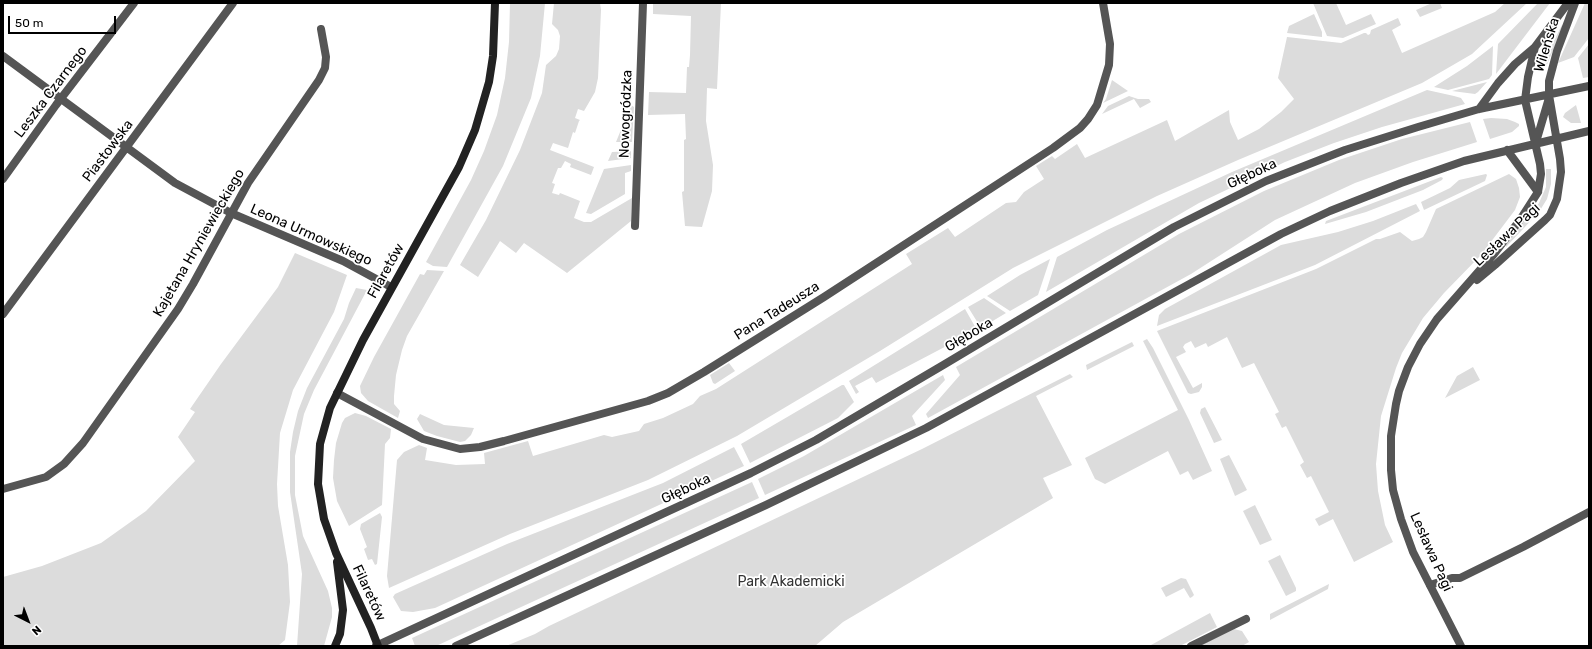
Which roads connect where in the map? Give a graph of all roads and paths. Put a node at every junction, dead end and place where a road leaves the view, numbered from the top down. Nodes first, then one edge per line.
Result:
1 (134, 3) edge
2 (233, 3) edge
3 (494, 3) edge
4 (643, 3) edge
5 (1103, 3) edge
6 (1568, 3) edge
7 (1575, 3) edge
8 (321, 29) dead end
9 (1535, 47) junction
10 (3, 56) edge
11 (1589, 86) edge
12 (1549, 95) junction
13 (62, 98) junction
14 (1525, 100) junction
15 (1479, 109) junction
16 (1589, 131) edge
17 (1557, 138) junction
18 (1536, 143) junction
19 (127, 147) junction
20 (1507, 150) junction
21 (3, 178) edge
22 (1538, 192) junction
23 (230, 213) junction
24 (634, 226) dead end
25 (391, 287) junction
26 (1462, 292) junction
27 (3, 314) edge
28 (337, 393) junction
29 (3, 489) edge
30 (1589, 512) edge
31 (336, 553) junction
32 (1430, 585) junction
33 (1246, 619) dead end
34 (336, 646) edge
35 (378, 646) edge
36 (456, 646) edge
37 (1191, 646) edge
38 (1461, 646) edge

1 - 13 street, Leszka Czarnego
2 - 19 street, Piastowska
3 - 25 main road, Filaretów
4 - 24 street, Nowogródzka
5 - 28 street, Pana Tadeusza
6 - 9 street, Wileńska
7 - 12 street, Wileńska
8 - 23 street, Kajetana Hryniewieckiego
9 - 14 street, Wileńska
9 - 15 street, Wileńska
10 - 13 street, Leona Urmowskiego
11 - 12 street, Głęboka
12 - 14 street, Głęboka
12 - 17 street, Lesława Pagi
12 - 18 street
13 - 19 street, Leona Urmowskiego
13 - 21 street, Leszka Czarnego
14 - 15 street, Głęboka
14 - 18 street, Lesława Pagi
15 - 35 street, Głęboka
16 - 17 street
17 - 18 street
17 - 26 street, Lesława Pagi
18 - 20 street
18 - 22 street, Lesława Pagi
19 - 23 street, Leona Urmowskiego
19 - 27 street, Piastowska
20 - 22 street, Lesława Pagi
20 - 36 street
22 - 26 street, Lesława Pagi
23 - 25 street, Leona Urmowskiego
23 - 29 street, Kajetana Hryniewieckiego
25 - 28 main road, Filaretów
26 - 32 street, Lesława Pagi
28 - 31 main road, Filaretów
30 - 32 street
31 - 34 main road, Filaretów
31 - 35 main road, Filaretów
32 - 38 street, Lesława Pagi
33 - 37 street

